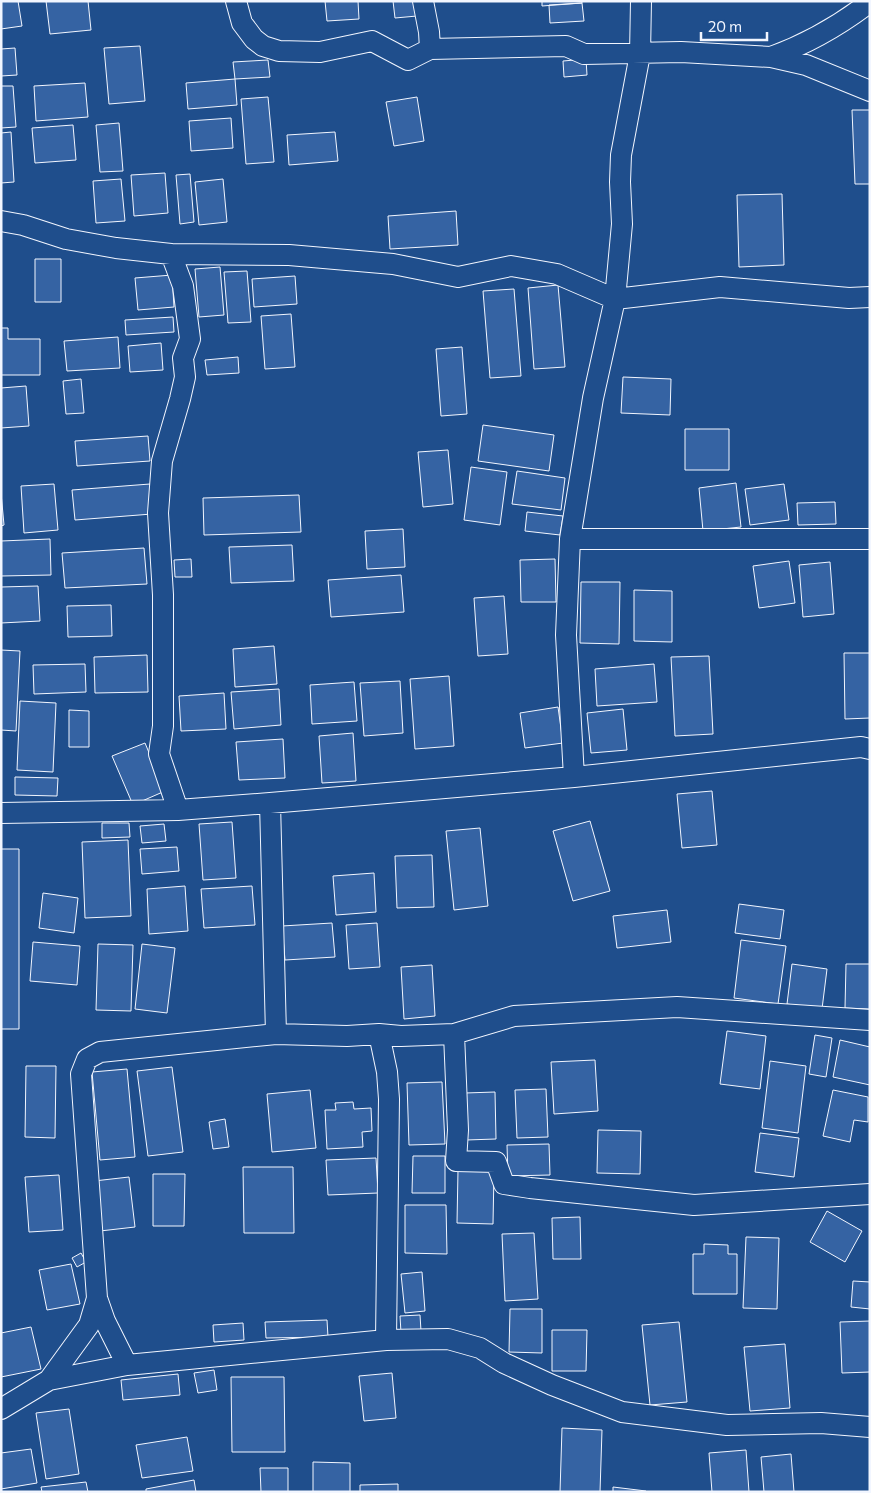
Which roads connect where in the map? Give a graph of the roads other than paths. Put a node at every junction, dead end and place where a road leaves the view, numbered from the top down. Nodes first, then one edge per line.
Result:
1 (236, 1) edge
2 (423, 1) edge
3 (641, 1) edge
4 (870, 2) edge
5 (430, 50) junction
6 (640, 54) junction
7 (771, 57) junction
8 (870, 91) edge
9 (1, 220) edge
10 (171, 254) junction
11 (870, 297) edge
12 (616, 299) junction
13 (570, 539) junction
14 (870, 539) edge
15 (870, 748) edge
16 (574, 777) junction
17 (270, 803) junction
18 (178, 810) junction
19 (1, 813) edge
20 (870, 1020) edge
21 (276, 1034) junction
22 (379, 1034) junction
23 (454, 1034) junction
24 (870, 1194) edge
25 (97, 1298) junction
26 (386, 1340) junction
27 (127, 1365) junction
28 (48, 1380) junction
29 (1, 1409) edge
30 (870, 1427) edge

1 - 5 street
2 - 5 street
3 - 6 street
4 - 7 street
5 - 6 street
6 - 7 street
6 - 12 street
7 - 8 street
9 - 10 street
10 - 12 street
10 - 18 street
11 - 12 street
12 - 13 street
13 - 14 street
13 - 16 street
15 - 16 street
16 - 17 street
17 - 18 street
17 - 21 street
18 - 19 street
20 - 23 street
21 - 22 street
21 - 25 street
22 - 23 street
22 - 26 street
23 - 24 street
25 - 27 street
25 - 28 street
26 - 27 street
26 - 30 street
27 - 28 street
28 - 29 street

